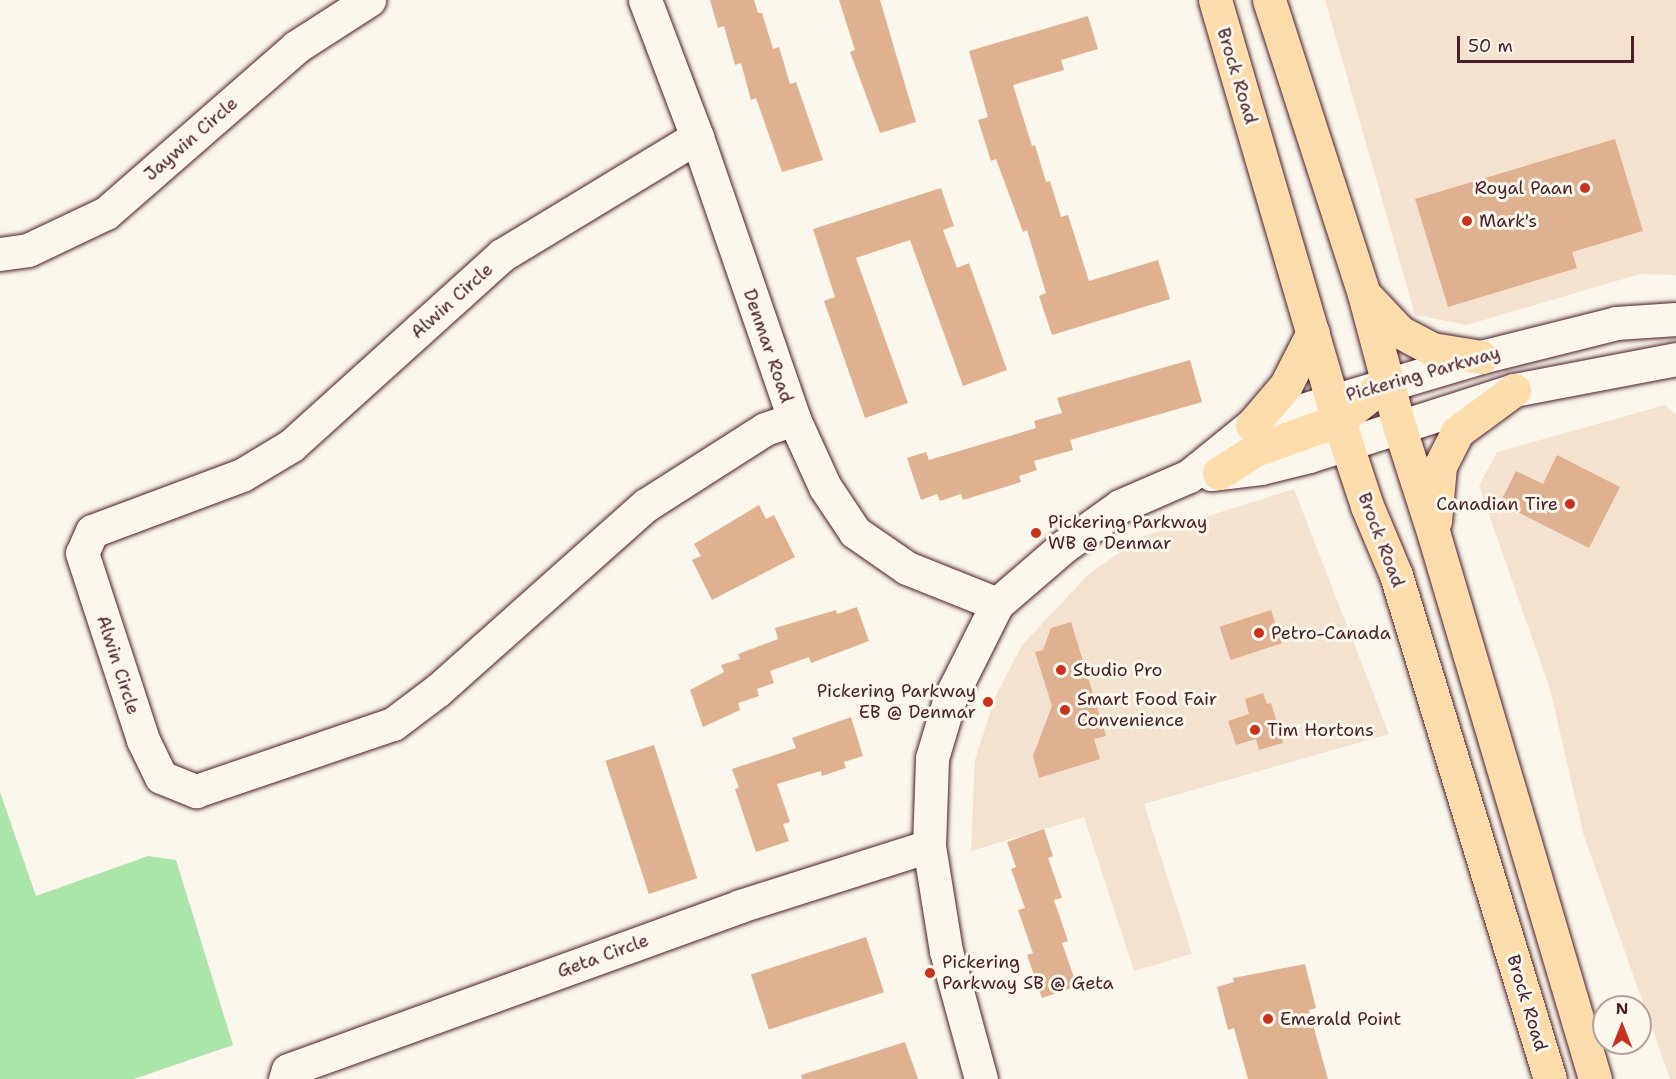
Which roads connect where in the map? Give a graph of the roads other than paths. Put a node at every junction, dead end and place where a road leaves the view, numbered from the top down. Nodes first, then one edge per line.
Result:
1 (369, 0) edge
2 (645, 0) edge
3 (1215, 0) edge
4 (1269, 0) edge
5 (697, 136) junction
6 (0, 254) edge
7 (1364, 294) junction
8 (1676, 319) edge
9 (1313, 332) junction
10 (1481, 357) junction
11 (1676, 359) edge
12 (1387, 382) junction
13 (1514, 390) junction
14 (794, 419) junction
15 (1339, 421) junction
16 (1251, 425) junction
17 (1400, 429) junction
18 (1204, 474) junction
19 (1434, 535) junction
20 (997, 604) junction
21 (929, 846) junction
22 (285, 1079) edge
23 (981, 1079) edge
24 (1550, 1079) edge
25 (1595, 1079) edge

1 - 6 street, Jaywin Circle
2 - 5 street, Denmar Road
3 - 9 main road, Brock Road
4 - 7 main road
5 - 14 street, Denmar Road
5 - 14 street, Alwin Circle
7 - 10 main road
7 - 12 main road
8 - 10 street, Pickering Parkway
9 - 15 main road, Brock Road
9 - 16 main road
10 - 12 street, Pickering Parkway
11 - 13 street, Pickering Parkway
12 - 15 street, Pickering Parkway
12 - 17 main road
13 - 17 street, Pickering Parkway
13 - 19 main road
14 - 20 street, Denmar Road
15 - 16 street, Pickering Parkway
15 - 17 street, Pickering Parkway
15 - 18 main road
15 - 24 main road, Brock Road
16 - 18 street, Pickering Parkway
17 - 19 main road
18 - 20 street, Pickering Parkway
19 - 25 main road
20 - 21 street, Pickering Parkway
21 - 22 street, Geta Circle
21 - 23 street, Pickering Parkway

